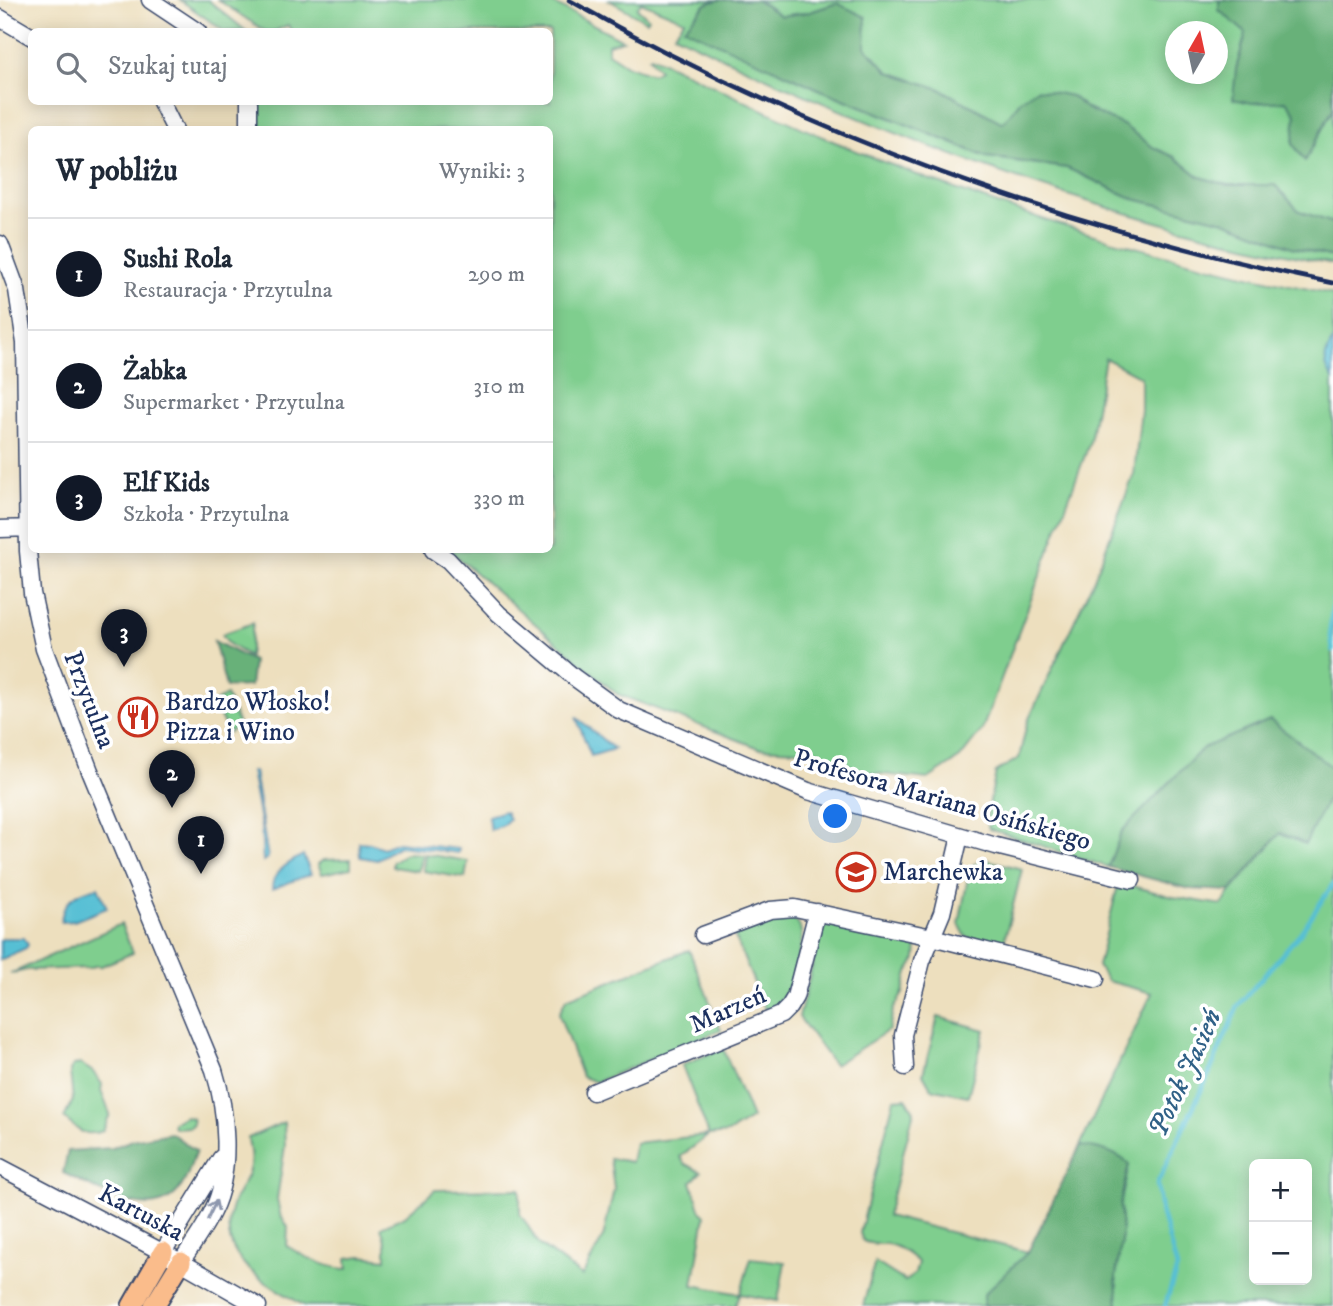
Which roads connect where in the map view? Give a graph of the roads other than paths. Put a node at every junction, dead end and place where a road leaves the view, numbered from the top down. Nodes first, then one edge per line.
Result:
1 (150, 0) edge
2 (0, 18) edge
3 (192, 28) edge
4 (28, 35) edge
5 (163, 105) edge
6 (250, 105) edge
7 (174, 126) edge
8 (249, 126) edge
9 (0, 244) edge
10 (28, 482) edge
11 (0, 528) edge
12 (28, 528) edge
13 (30, 553) edge
14 (438, 553) edge
15 (960, 836) junction
16 (1132, 880) dead end
17 (817, 912) junction
18 (703, 935) dead end
19 (932, 937) junction
20 (1096, 979) dead end
21 (905, 1067) dead end
22 (593, 1092) dead end
23 (225, 1153) junction
24 (0, 1167) edge
25 (163, 1252) junction
26 (181, 1262) junction
27 (132, 1306) edge
28 (154, 1306) edge
29 (258, 1306) edge

1 - 3 street
2 - 4 street
5 - 7 street
6 - 8 street
9 - 10 street, Przytulna
11 - 12 street
13 - 23 street, Przytulna
14 - 15 street, Profesora Mariana Osińskiego
15 - 16 street, Profesora Mariana Osińskiego
15 - 19 street
17 - 18 street
17 - 19 street
17 - 22 street, Marzeń
19 - 20 street
19 - 21 street
23 - 25 street
26 -> 23 street, Przytulna
24 - 25 street, Kartuska
25 - 26 street, Kartuska
25 - 27 main road
26 - 28 main road
26 - 29 street, Kartuska

